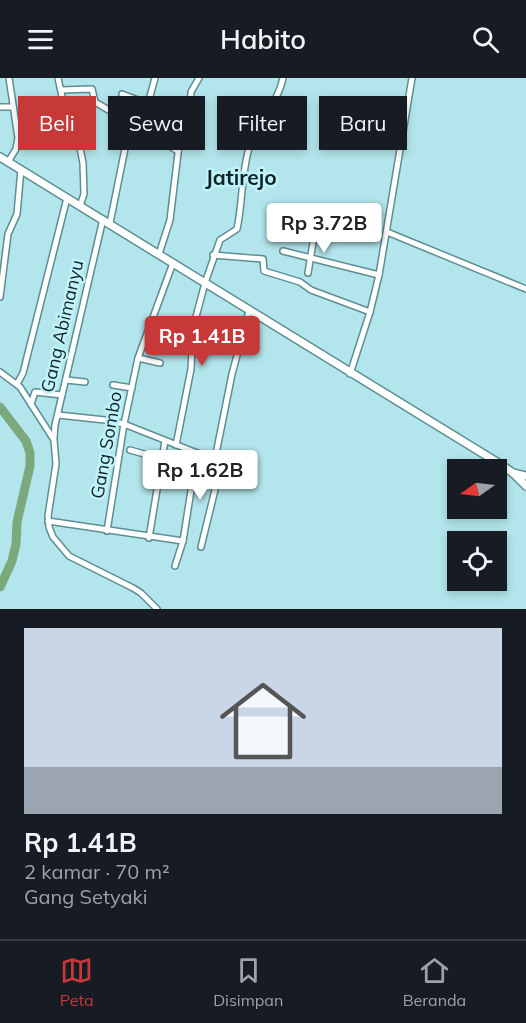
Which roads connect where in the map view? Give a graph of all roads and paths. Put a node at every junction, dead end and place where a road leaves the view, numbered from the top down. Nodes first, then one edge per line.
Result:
1 (9, 78) edge
2 (58, 78) edge
3 (154, 78) edge
4 (199, 78) edge
5 (283, 78) edge
6 (412, 78) edge
7 (61, 90) junction
8 (122, 94) dead end
9 (127, 96) edge
10 (150, 96) edge
11 (191, 96) edge
12 (277, 96) edge
13 (13, 106) junction
14 (0, 107) edge
15 (108, 109) edge
16 (125, 150) edge
17 (249, 150) edge
18 (178, 151) edge
19 (0, 156) edge
20 (8, 162) junction
21 (21, 169) junction
22 (67, 198) junction
23 (80, 206) junction
24 (103, 219) junction
25 (110, 224) junction
26 (315, 230) dead end
27 (387, 232) junction
28 (283, 251) dead end
29 (159, 254) junction
30 (213, 255) junction
31 (312, 257) junction
32 (173, 263) junction
33 (308, 273) dead end
34 (379, 275) junction
35 (1, 278) edge
36 (205, 283) junction
37 (526, 289) edge
38 (0, 297) edge
39 (249, 311) junction
40 (370, 312) junction
41 (138, 358) junction
42 (160, 363) dead end
43 (0, 372) edge
44 (350, 374) junction
45 (66, 380) junction
46 (85, 382) dead end
47 (17, 384) junction
48 (113, 385) dead end
49 (132, 388) junction
50 (62, 395) junction
51 (31, 404) junction
52 (58, 415) junction
53 (124, 424) junction
54 (54, 440) junction
55 (165, 441) junction
56 (176, 445) junction
57 (130, 450) dead end
58 (197, 453) junction
59 (162, 459) junction
60 (215, 459) junction
61 (513, 473) junction
62 (526, 476) edge
63 (526, 486) edge
64 (48, 521) junction
65 (107, 531) junction
66 (148, 538) junction
67 (183, 541) junction
68 (201, 547) dead end
69 (175, 566) dead end
70 (157, 609) edge

1 - 13 street
2 - 7 street
3 - 10 street
4 - 11 street
5 - 12 street
6 - 27 street
7 - 15 street
7 - 23 street
8 - 9 street
13 - 14 street
13 - 20 street
16 - 25 street
17 - 30 street
18 - 29 street
19 - 20 main road
20 - 21 main road
21 - 22 main road
21 - 35 street
22 - 23 main road
22 - 47 street
23 - 24 main road
24 - 25 main road
24 - 45 street, Gang Abimanyu
25 - 29 main road
26 - 31 street
27 - 34 street
27 - 37 street
28 - 31 street
29 - 32 main road
30 - 36 street
30 - 40 street
31 - 33 street
31 - 34 street
32 - 36 main road
32 - 41 street, Gang Sombo
34 - 40 street
35 - 38 street
36 - 39 main road
36 - 56 street
39 - 44 main road
39 - 60 street
40 - 44 street
41 - 42 street
41 - 49 street, Gang Sombo
43 - 47 street
44 - 61 main road
45 - 46 street
45 - 50 street, Gang Abimanyu
47 - 51 street
48 - 49 street
49 - 53 street, Gang Sombo
50 - 51 street
50 - 52 street, Gang Abimanyu
51 - 54 street
52 - 53 street
52 - 54 street, Gang Abimanyu
53 - 55 street
53 - 65 street, Gang Sombo
54 - 64 street, Gang Abimanyu
55 - 56 street
55 - 59 street
56 - 58 street
57 - 59 street
58 - 60 street
58 - 67 street
59 - 66 street
60 - 68 street
61 - 62 main road
61 - 63 main road
64 - 65 street
64 - 70 street
65 - 66 street
66 - 67 street
67 - 69 street

